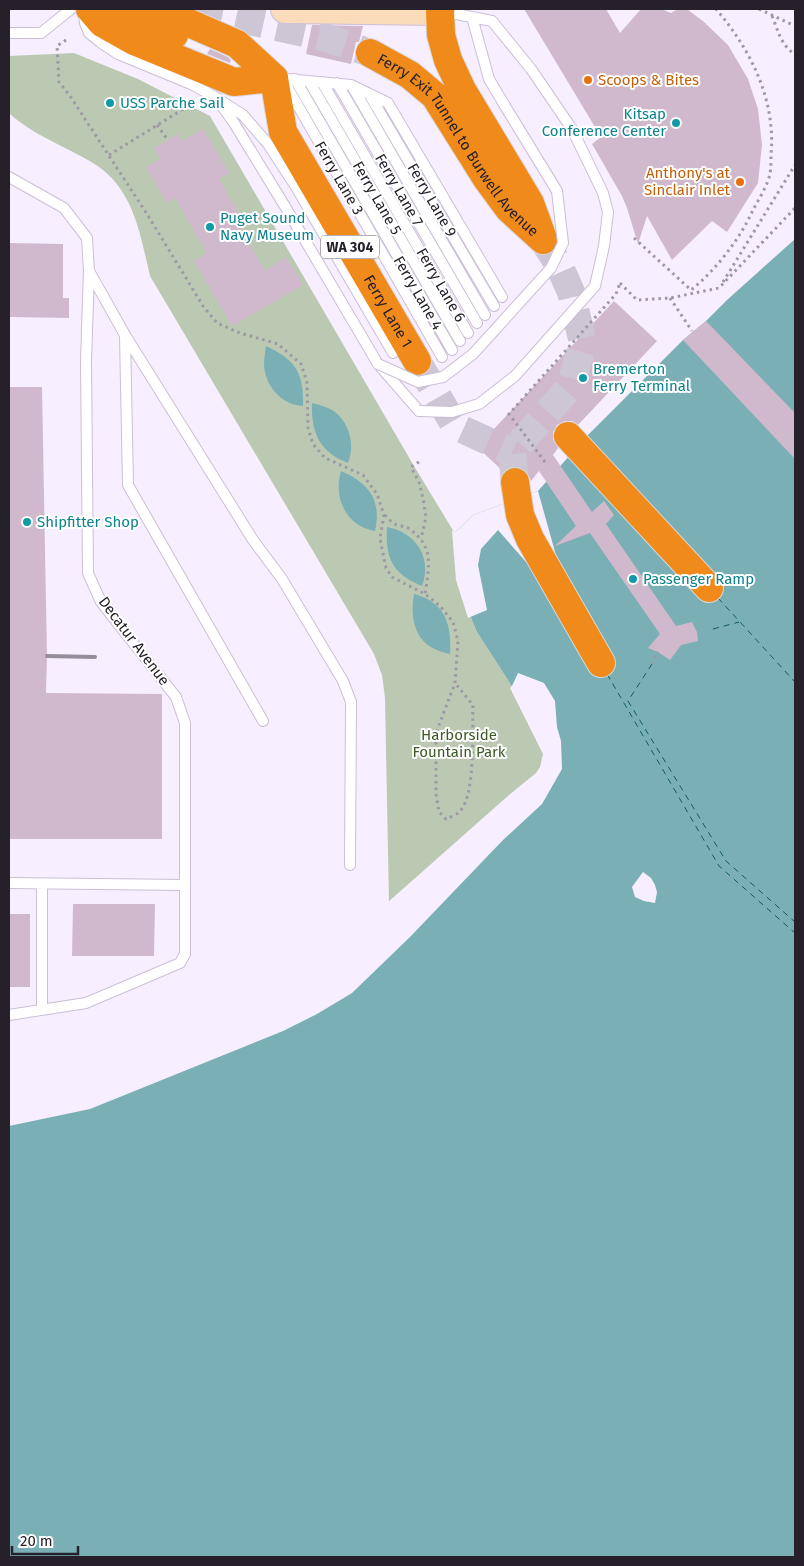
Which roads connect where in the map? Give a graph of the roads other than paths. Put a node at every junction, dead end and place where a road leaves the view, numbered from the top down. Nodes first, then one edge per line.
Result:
1 (71, 9) edge
2 (84, 9) edge
3 (90, 9) edge
4 (119, 9) edge
5 (156, 9) edge
6 (286, 9) edge
7 (441, 10) edge
8 (472, 17) junction
9 (9, 33) edge
10 (370, 53) tunnel mouth
11 (308, 81) junction
12 (322, 82) junction
13 (282, 84) junction
14 (337, 84) junction
15 (351, 85) junction
16 (370, 94) junction
17 (215, 97) junction
18 (9, 177) edge
19 (89, 271) junction
20 (502, 297) dead end
21 (494, 306) dead end
22 (485, 315) dead end
23 (477, 323) dead end
24 (468, 332) dead end
25 (125, 335) junction
26 (460, 341) dead end
27 (452, 350) dead end
28 (417, 357) junction
29 (378, 364) junction
30 (568, 436) dead end
31 (515, 482) tunnel mouth
32 (709, 588) dead end
33 (601, 663) dead end
34 (263, 721) dead end
35 (350, 865) dead end
36 (9, 883) edge
37 (42, 884) junction
38 (185, 885) junction
39 (42, 1010) junction
40 (9, 1015) edge

1 - 9 lane
2 - 17 lane
3 - 13 highway
4 - 13 highway
5 - 13 highway
6 - 7 main road
7 - 8 lane
7 - 10 highway, Ferry Exit Tunnel to Burwell Avenue
8 - 29 lane, bridge
8 - 29 lane, bridge
11 - 12 lane
11 - 13 lane
11 - 26 lane, Ferry Lane 5 / WA 304
12 - 14 lane
12 - 24 lane, Ferry Lane 6
13 - 27 lane, Ferry Lane 4 / WA 304
13 - 28 lane, Ferry Lane 3 / WA 304
13 - 28 highway, Ferry Lane 1 / WA 304
14 - 15 lane
14 - 23 lane, Ferry Lane 7
15 - 16 lane
15 - 22 lane
16 - 20 lane
16 - 21 lane, Ferry Lane 9
17 - 28 lane
17 - 29 lane
18 - 19 lane, Decatur Avenue
19 - 25 lane
19 - 38 lane, Decatur Avenue
25 - 34 lane
25 - 35 lane
30 - 32 highway
31 - 33 highway
36 - 37 lane
37 - 38 lane
37 - 39 lane
38 - 39 lane, Decatur Avenue
39 - 40 lane, Decatur Avenue

